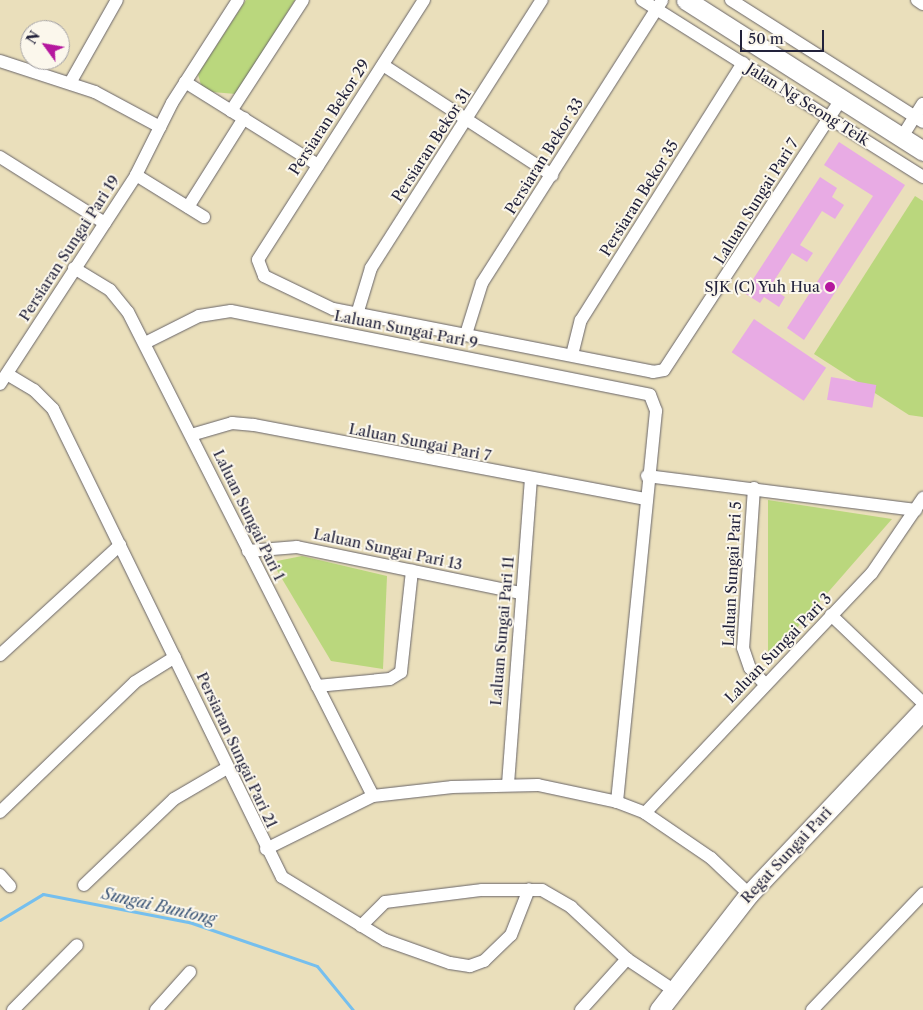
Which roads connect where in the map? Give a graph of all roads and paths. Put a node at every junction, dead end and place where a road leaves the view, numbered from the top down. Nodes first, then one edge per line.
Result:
1 (117, 0) edge
2 (238, 0) edge
3 (303, 0) edge
4 (424, 0) edge
5 (542, 0) edge
6 (642, 0) edge
7 (686, 0) edge
8 (730, 0) edge
9 (917, 0) edge
10 (923, 4) edge
11 (659, 5) edge
12 (0, 61) edge
13 (744, 63) junction
14 (383, 65) junction
15 (185, 82) junction
16 (70, 83) junction
17 (841, 98) junction
18 (923, 104) edge
19 (231, 111) junction
20 (829, 116) junction
21 (244, 118) junction
22 (466, 120) junction
23 (919, 120) edge
24 (160, 127) junction
25 (902, 137) junction
26 (923, 150) edge
27 (0, 157) edge
28 (318, 165) junction
29 (136, 175) junction
30 (552, 175) junction
31 (923, 177) edge
32 (188, 207) junction
33 (204, 217) dead end
34 (105, 223) junction
35 (74, 268) junction
36 (358, 311) junction
37 (466, 334) junction
38 (145, 343) junction
39 (572, 355) junction
40 (3, 379) edge
41 (191, 435) junction
42 (647, 476) junction
43 (531, 481) junction
44 (754, 488) junction
45 (923, 498) edge
46 (644, 499) junction
47 (916, 510) junction
48 (120, 545) junction
49 (248, 551) junction
50 (412, 571) junction
51 (522, 593) junction
52 (831, 615) junction
53 (0, 655) edge
54 (175, 657) junction
55 (765, 684) junction
56 (317, 686) junction
57 (923, 703) edge
58 (923, 710) edge
59 (227, 768) junction
60 (508, 784) junction
61 (373, 796) junction
62 (617, 802) junction
63 (0, 812) edge
64 (645, 813) junction
65 (266, 848) junction
66 (0, 875) edge
67 (84, 885) dead end
68 (10, 886) dead end
69 (536, 890) junction
70 (749, 894) junction
71 (923, 894) edge
72 (361, 926) junction
73 (77, 945) dead end
74 (627, 959) junction
75 (190, 972) dead end
76 (675, 991) junction
77 (13, 1010) edge
78 (156, 1010) edge
79 (580, 1010) edge
80 (659, 1010) edge
81 (812, 1010) edge

1 - 16 street
2 - 15 street, Persiaran Sungai Pari 19
3 - 19 street
4 - 14 street, Persiaran Bekor 29
5 - 22 street, Persiaran Bekor 31
6 - 11 street, Jalan Ng Seong Teik
7 - 17 main road, Jalan Ng Seong Teik
8 - 23 street
9 - 10 street
11 - 13 street, Jalan Ng Seong Teik
11 - 30 street, Persiaran Bekor 33
12 - 16 street
13 - 20 street, Jalan Ng Seong Teik
13 - 39 street, Persiaran Bekor 35
14 - 22 street
14 - 28 street, Persiaran Bekor 29
15 - 19 street
15 - 24 street, Persiaran Sungai Pari 19
16 - 24 street
17 - 20 street, Laluan Sungai Pari 7
17 - 25 main road, Jalan Ng Seong Teik
18 - 23 street
19 - 21 street
20 - 31 street, Jalan Ng Seong Teik
20 - 39 street, Laluan Sungai Pari 7
21 - 28 street
21 - 32 street
22 - 30 street
22 - 36 street, Persiaran Bekor 31
23 - 25 street
24 - 29 street, Persiaran Sungai Pari 19
25 - 26 main road, Jalan Ng Seong Teik
27 - 34 street
28 - 36 street, Persiaran Bekor 29
29 - 32 street
29 - 34 street, Persiaran Sungai Pari 19
30 - 37 street, Persiaran Bekor 33
32 - 33 street
34 - 35 street, Persiaran Sungai Pari 19
35 - 38 street, Laluan Sungai Pari 1
35 - 40 street, Persiaran Sungai Pari 19
36 - 37 street
37 - 39 street
38 - 41 street, Laluan Sungai Pari 1
38 - 42 street, Laluan Sungai Pari 9
40 - 48 street, Persiaran Sungai Pari 21
41 - 43 street, Laluan Sungai Pari 7
41 - 49 street, Laluan Sungai Pari 1
42 - 44 street, Laluan Sungai Pari 5
42 - 46 street
43 - 46 street, Laluan Sungai Pari 7
43 - 51 street, Laluan Sungai Pari 11
44 - 47 street, Laluan Sungai Pari 5
44 - 55 street, Laluan Sungai Pari 5
45 - 47 street, Laluan Sungai Pari 3
46 - 62 street
47 - 52 street, Laluan Sungai Pari 3
48 - 53 street
48 - 54 street, Persiaran Sungai Pari 21
49 - 50 street, Laluan Sungai Pari 13
49 - 56 street, Laluan Sungai Pari 1
50 - 51 street, Laluan Sungai Pari 13
50 - 56 street
51 - 60 street, Laluan Sungai Pari 11
52 - 55 street, Laluan Sungai Pari 3
52 - 57 street
54 - 59 street, Persiaran Sungai Pari 21
54 - 63 street
55 - 64 street, Laluan Sungai Pari 3
56 - 61 street, Laluan Sungai Pari 1
58 - 70 main road, Regat Sungai Pari
59 - 65 street, Persiaran Sungai Pari 21
59 - 67 street
60 - 61 street
60 - 62 street
61 - 65 street
62 - 64 street
64 - 70 street
65 - 72 street, Persiaran Sungai Pari 21
66 - 68 street
69 - 72 street
69 - 72 street, Persiaran Sungai Pari 21
69 - 74 street
70 - 76 main road, Regat Sungai Pari
71 - 81 street
73 - 77 street
74 - 76 street
74 - 79 street
75 - 78 street
76 - 80 main road, Regat Sungai Pari

